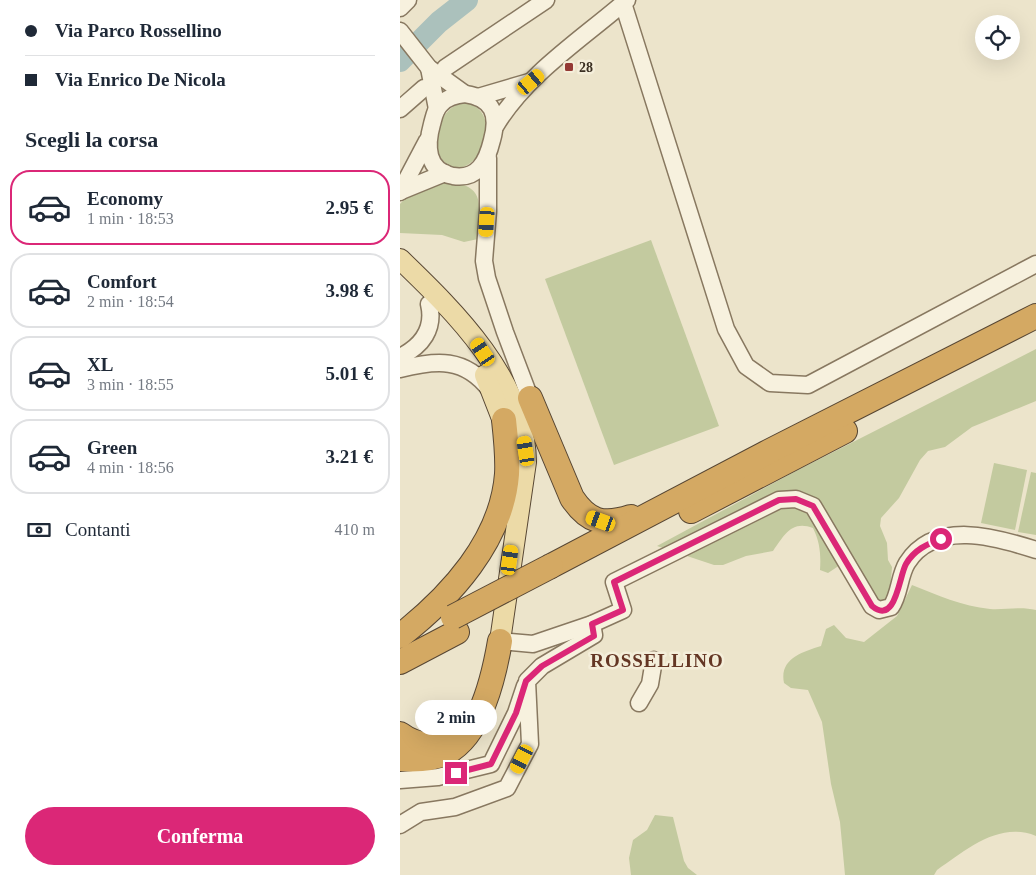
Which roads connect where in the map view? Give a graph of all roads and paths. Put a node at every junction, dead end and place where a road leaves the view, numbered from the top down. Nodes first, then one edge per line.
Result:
1 (408, 0) edge
2 (546, 0) edge
3 (625, 1) edge
4 (400, 8) edge
5 (400, 31) edge
6 (437, 68) junction
7 (531, 82) junction
8 (424, 88) dead end
9 (471, 95) junction
10 (400, 109) edge
11 (437, 109) junction
12 (496, 125) junction
13 (427, 141) junction
14 (488, 158) junction
15 (452, 175) junction
16 (400, 192) edge
17 (488, 211) junction
18 (400, 259) edge
19 (1036, 264) edge
20 (400, 275) edge
21 (434, 301) junction
22 (1036, 316) edge
23 (1036, 333) edge
24 (400, 356) edge
25 (400, 369) edge
26 (495, 398) junction
27 (516, 409) junction
28 (670, 503) junction
29 (1036, 550) edge
30 (553, 573) junction
31 (455, 624) junction
32 (592, 624) junction
33 (400, 636) edge
34 (500, 641) junction
35 (400, 644) edge
36 (430, 646) junction
37 (654, 660) dead end
38 (400, 662) edge
39 (400, 672) edge
40 (526, 681) junction
41 (639, 703) dead end
42 (400, 734) edge
43 (464, 736) junction
44 (400, 759) edge
45 (400, 780) edge
46 (400, 825) edge

1 - 4 street
2 - 6 street
3 - 7 street
3 - 19 street
5 - 6 street
6 - 9 street
6 - 11 street
7 - 9 street
7 - 12 street
8 - 10 street
9 - 11 street
9 - 12 street
11 - 13 street
12 - 14 street
13 - 15 street
13 - 16 street
14 - 15 street
14 - 17 street
15 - 16 street
15 - 17 street
17 - 27 street
18 - 21 main road
20 - 21 main road
21 - 24 street
21 - 26 main road
21 - 27 main road
22 - 28 highway
23 - 30 highway
25 - 26 street
26 - 27 main road
27 - 28 highway
27 - 33 highway
27 - 34 main road
28 - 30 highway
29 - 32 street
30 - 31 highway, bridge
31 - 35 highway
31 - 36 highway
32 - 34 street
32 - 40 street
34 - 43 highway
36 - 38 highway
36 - 39 highway
37 - 41 street
40 - 45 street
40 - 46 street
42 - 43 highway
43 - 44 highway

